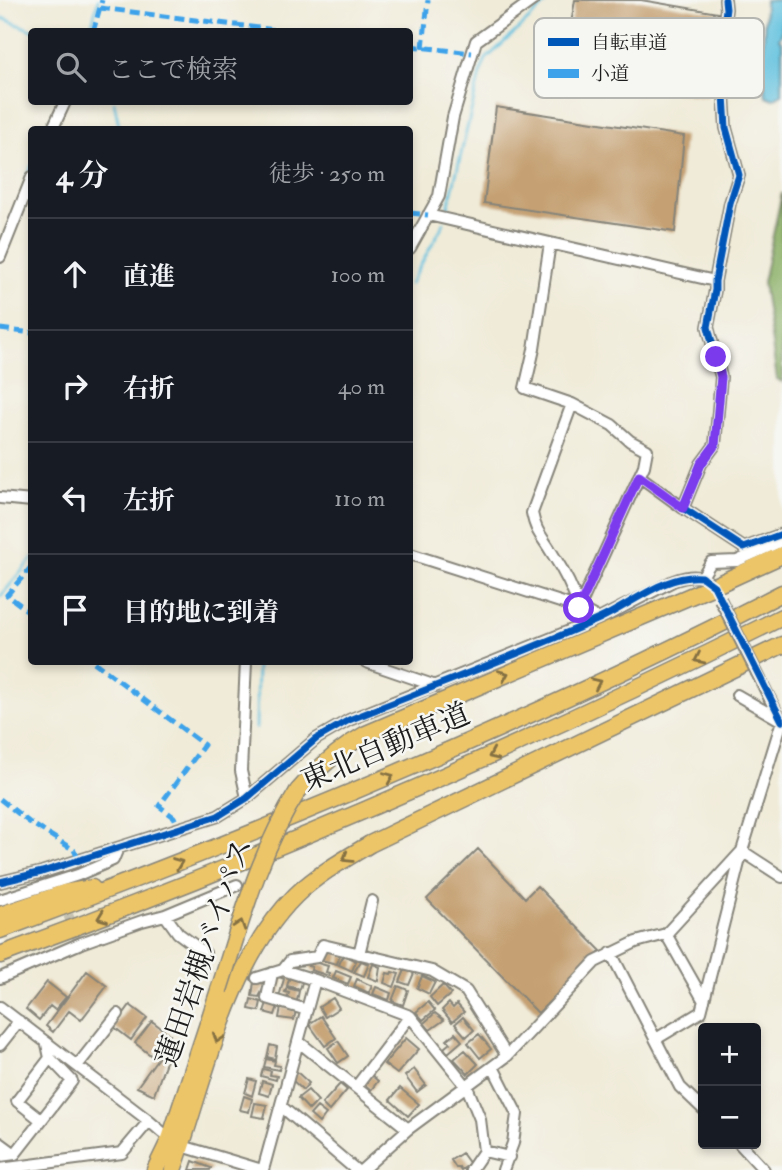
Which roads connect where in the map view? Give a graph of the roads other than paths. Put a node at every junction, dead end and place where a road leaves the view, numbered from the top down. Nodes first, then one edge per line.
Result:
1 (533, 0) edge
2 (724, 0) edge
3 (725, 18) edge
4 (725, 98) edge
5 (64, 105) edge
6 (54, 126) edge
7 (28, 187) edge
8 (428, 215) junction
9 (413, 242) edge
10 (550, 243) junction
11 (0, 257) edge
12 (715, 281) junction
13 (572, 404) junction
14 (639, 476) junction
15 (0, 498) edge
16 (28, 501) edge
17 (683, 508) junction
18 (782, 534) edge
19 (782, 541) edge
20 (413, 555) edge
21 (782, 555) edge
22 (712, 588) junction
23 (782, 593) edge
24 (579, 608) junction
25 (782, 617) edge
26 (598, 619) junction
27 (782, 645) edge
28 (246, 665) edge
29 (375, 665) edge
30 (436, 686) junction
31 (737, 695) dead end
32 (782, 721) edge
33 (247, 798) junction
34 (118, 848) junction
35 (742, 851) junction
36 (782, 877) edge
37 (138, 879) junction
38 (0, 882) edge
39 (237, 885) dead end
40 (0, 900) edge
41 (372, 901) dead end
42 (0, 915) edge
43 (165, 915) junction
44 (0, 930) edge
45 (666, 934) junction
46 (205, 953) dead end
47 (611, 953) junction
48 (359, 954) junction
49 (0, 955) edge
50 (277, 972) junction
51 (0, 978) edge
52 (257, 978) dead end
53 (315, 980) junction
54 (704, 1001) junction
55 (0, 1007) edge
56 (307, 1010) junction
57 (118, 1014) dead end
58 (410, 1016) junction
59 (19, 1021) junction
60 (656, 1039) junction
61 (299, 1042) junction
62 (47, 1043) junction
63 (0, 1045) edge
64 (507, 1056) junction
65 (50, 1058) junction
66 (77, 1066) junction
67 (493, 1067) junction
68 (356, 1087) junction
69 (467, 1087) junction
70 (698, 1104) edge
71 (282, 1107) junction
72 (41, 1120) junction
73 (149, 1121) junction
74 (408, 1129) junction
75 (0, 1143) edge
76 (176, 1143) junction
77 (745, 1149) edge
78 (484, 1151) junction
79 (15, 1154) junction
80 (0, 1156) edge
81 (509, 1157) junction
82 (0, 1169) edge
83 (155, 1170) edge
84 (173, 1170) edge
85 (262, 1170) edge
86 (356, 1170) edge
87 (362, 1170) edge
88 (471, 1170) edge
89 (503, 1170) edge
90 (764, 1170) edge

1 - 8 street
2 - 3 street
4 - 12 street
5 - 6 street
7 - 11 street
8 - 9 street
8 - 10 street
10 - 12 street
10 - 13 street
12 - 17 street
13 - 14 street
13 - 24 street
14 - 17 street
14 - 24 street
15 - 16 street
17 - 18 street
19 - 22 street
20 - 24 street
21 - 22 highway, 蓮田岩槻バイパス
22 - 26 street
22 - 32 street, bridge
76 -> 22 highway, 蓮田岩槻バイパス, bridge
37 -> 23 highway, 東北自動車道
24 - 26 street
25 -> 49 highway, 東北自動車道
26 - 30 street
27 -> 76 highway, 蓮田岩槻バイパス
28 - 33 street
29 - 30 street
30 - 33 street
31 - 32 street
32 - 35 street
33 - 34 street
34 - 38 street
34 - 40 street
35 - 36 street
35 - 45 street
35 - 54 street
37 - 42 highway
37 - 44 highway, 東北自動車道
39 - 43 street
41 - 48 street
43 - 46 street
43 - 51 street
45 - 47 street
45 - 54 street
47 - 60 street
47 - 64 street
48 - 50 street
48 - 64 street
50 - 52 street
50 - 53 street
50 - 56 street
53 - 56 street
53 - 58 street
54 - 60 street
55 - 59 street
56 - 61 street
57 - 66 street
58 - 68 street
58 - 69 street
59 - 62 street
59 - 63 street
60 - 70 street
61 - 68 street
61 - 71 street
62 - 65 street
62 - 66 street
64 - 67 street
65 - 72 street
65 - 72 street
66 - 73 street
67 - 69 street
67 - 81 street
68 - 74 street
69 - 74 street
69 - 78 street
71 - 85 street
71 - 86 street
72 - 79 street
73 - 76 street
73 - 82 street
74 - 87 street
75 - 79 street
76 - 83 highway, 蓮田岩槻バイパス
76 - 84 highway, 蓮田岩槻バイパス
76 - 85 street
77 - 90 street
78 - 81 street
78 - 88 street
79 - 80 street
81 - 89 street

